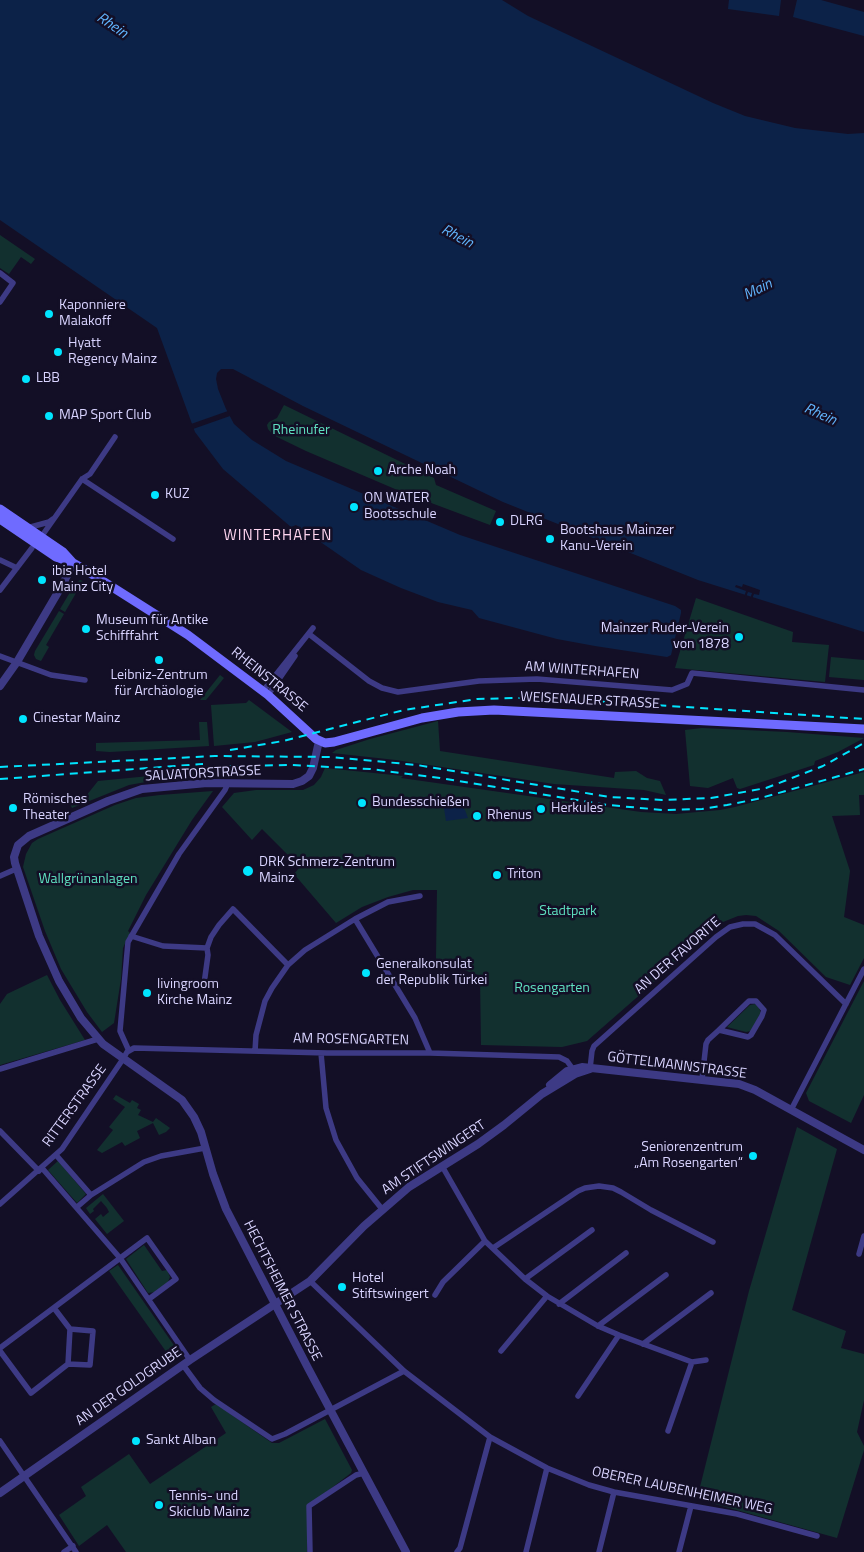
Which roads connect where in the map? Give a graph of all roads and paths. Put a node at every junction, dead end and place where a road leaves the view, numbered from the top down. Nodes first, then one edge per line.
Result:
1 (0, 273) edge
2 (0, 302) edge
3 (115, 437) dead end
4 (82, 479) junction
5 (0, 509) edge
6 (57, 516) junction
7 (0, 519) edge
8 (27, 528) junction
9 (173, 539) dead end
10 (36, 543) junction
11 (0, 560) edge
12 (73, 563) junction
13 (17, 568) junction
14 (0, 590) edge
15 (313, 628) dead end
16 (309, 634) junction
17 (0, 656) edge
18 (17, 662) junction
19 (85, 680) dead end
20 (0, 686) edge
21 (864, 690) edge
22 (266, 693) junction
23 (864, 729) edge
24 (319, 741) junction
25 (228, 782) junction
26 (16, 869) junction
27 (0, 876) edge
28 (420, 896) dead end
29 (355, 919) junction
30 (131, 936) junction
31 (207, 948) junction
32 (288, 965) junction
33 (864, 969) edge
34 (204, 984) dead end
35 (846, 1004) junction
36 (719, 1030) junction
37 (98, 1039) junction
38 (129, 1051) junction
39 (255, 1051) junction
40 (321, 1053) junction
41 (430, 1053) junction
42 (123, 1059) junction
43 (0, 1069) edge
44 (590, 1069) junction
45 (574, 1071) junction
46 (702, 1079) junction
47 (791, 1110) junction
48 (0, 1131) edge
49 (206, 1148) junction
50 (864, 1150) edge
51 (56, 1155) junction
52 (442, 1166) junction
53 (40, 1169) junction
54 (91, 1195) junction
55 (0, 1204) edge
56 (77, 1207) junction
57 (382, 1209) junction
58 (592, 1230) dead end
59 (864, 1236) edge
60 (485, 1241) junction
61 (713, 1242) dead end
62 (493, 1248) junction
63 (626, 1253) dead end
64 (858, 1254) dead end
65 (120, 1258) junction
66 (666, 1274) dead end
67 (525, 1279) junction
68 (310, 1281) junction
69 (710, 1293) dead end
70 (435, 1295) dead end
71 (547, 1296) junction
72 (149, 1299) junction
73 (275, 1304) junction
74 (559, 1304) junction
75 (54, 1308) junction
76 (598, 1326) junction
77 (70, 1329) junction
78 (619, 1335) junction
79 (643, 1344) junction
80 (0, 1349) edge
81 (501, 1351) dead end
82 (706, 1360) dead end
83 (187, 1362) junction
84 (692, 1362) junction
85 (68, 1364) junction
86 (404, 1371) junction
87 (578, 1396) dead end
88 (330, 1410) junction
89 (668, 1431) dead end
90 (490, 1437) junction
91 (0, 1441) edge
92 (547, 1468) junction
93 (364, 1473) junction
94 (25, 1475) junction
95 (614, 1492) junction
96 (0, 1493) edge
97 (690, 1506) junction
98 (817, 1536) dead end
99 (73, 1546) junction
100 (64, 1552) edge
101 (76, 1552) edge
102 (310, 1552) edge
103 (406, 1552) edge
104 (457, 1552) edge
105 (526, 1552) edge
106 (599, 1552) edge
107 (679, 1552) edge

1 - 2 street
3 - 4 street
4 - 6 street
4 - 9 street
5 - 8 main road, RHEINSTRASSE
6 - 8 street
6 - 10 street
7 - 10 main road, RHEINSTRASSE
8 - 10 main road, RHEINSTRASSE
10 - 12 main road, RHEINSTRASSE
10 - 13 street
11 - 13 street
12 - 18 street
12 - 22 main road, RHEINSTRASSE
13 - 14 street
15 - 16 street
16 - 21 street, AM WINTERHAFEN
16 - 22 street
17 - 18 street
18 - 19 street
18 - 20 street
22 - 24 main road, RHEINSTRASSE
23 - 24 main road, WEISENAUER STRASSE
24 - 25 street, SALVATORSTRASSE
25 - 26 street, SALVATORSTRASSE
25 - 30 street
26 - 27 street
26 - 37 street, SALVATORSTRASSE
28 - 29 street
29 - 32 street
29 - 41 street
30 - 31 street
30 - 38 street
31 - 32 street
31 - 34 street
32 - 39 street
33 - 35 street
35 - 44 street, AN DER FAVORITE
35 - 47 street
36 - 36 street
36 - 46 street
37 - 42 street, SALVATORSTRASSE
37 - 43 street
38 - 39 street, AM ROSENGARTEN
38 - 42 street
39 - 40 street, AM ROSENGARTEN
40 - 41 street, AM ROSENGARTEN
40 - 57 street
41 - 45 street, AM ROSENGARTEN
42 - 49 street, HECHTSHEIMER STRASSE
42 - 51 street, RITTERSTRASSE
44 - 45 street, GÖTTELMANNSTRASSE
44 - 46 street, GÖTTELMANNSTRASSE
45 - 52 street, AM STIFTSWINGERT
46 - 47 street, GÖTTELMANNSTRASSE
47 - 50 street, GÖTTELMANNSTRASSE
48 - 53 street
49 - 54 street
49 - 73 street, HECHTSHEIMER STRASSE
51 - 53 street, RITTERSTRASSE
51 - 54 street
52 - 57 street, AM STIFTSWINGERT
52 - 60 street
53 - 55 street, RITTERSTRASSE
53 - 56 street
54 - 56 street
56 - 65 street
57 - 68 street, AM STIFTSWINGERT
58 - 67 street
59 - 64 street
60 - 62 street
60 - 70 street
61 - 62 street
62 - 67 street
63 - 74 street
65 - 72 street
65 - 72 street
65 - 75 street
66 - 76 street
67 - 71 street
68 - 73 street, AM STIFTSWINGERT
68 - 86 street, OBERER LAUBENHEIMER WEG
69 - 79 street
71 - 74 street
71 - 81 street
72 - 83 street
73 - 83 street, AN DER GOLDGRUBE
73 - 88 street, HECHTSHEIMER STRASSE
74 - 76 street
75 - 77 street
75 - 80 street
76 - 78 street
77 - 85 street
77 - 85 street
78 - 79 street
78 - 87 street
79 - 84 street
80 - 85 street
82 - 84 street
83 - 88 street
83 - 94 street, AN DER GOLDGRUBE
84 - 89 street
86 - 88 street
86 - 90 street, OBERER LAUBENHEIMER WEG
88 - 93 street, HECHTSHEIMER STRASSE
90 - 92 street, OBERER LAUBENHEIMER WEG
90 - 104 street
91 - 94 street
92 - 95 street, OBERER LAUBENHEIMER WEG
92 - 105 street
93 - 102 street
93 - 103 street, HECHTSHEIMER STRASSE
94 - 96 street, AN DER GOLDGRUBE
94 - 99 street
95 - 97 street, OBERER LAUBENHEIMER WEG
95 - 106 street
97 - 98 street, OBERER LAUBENHEIMER WEG
97 - 107 street
99 - 100 street
99 - 101 street

